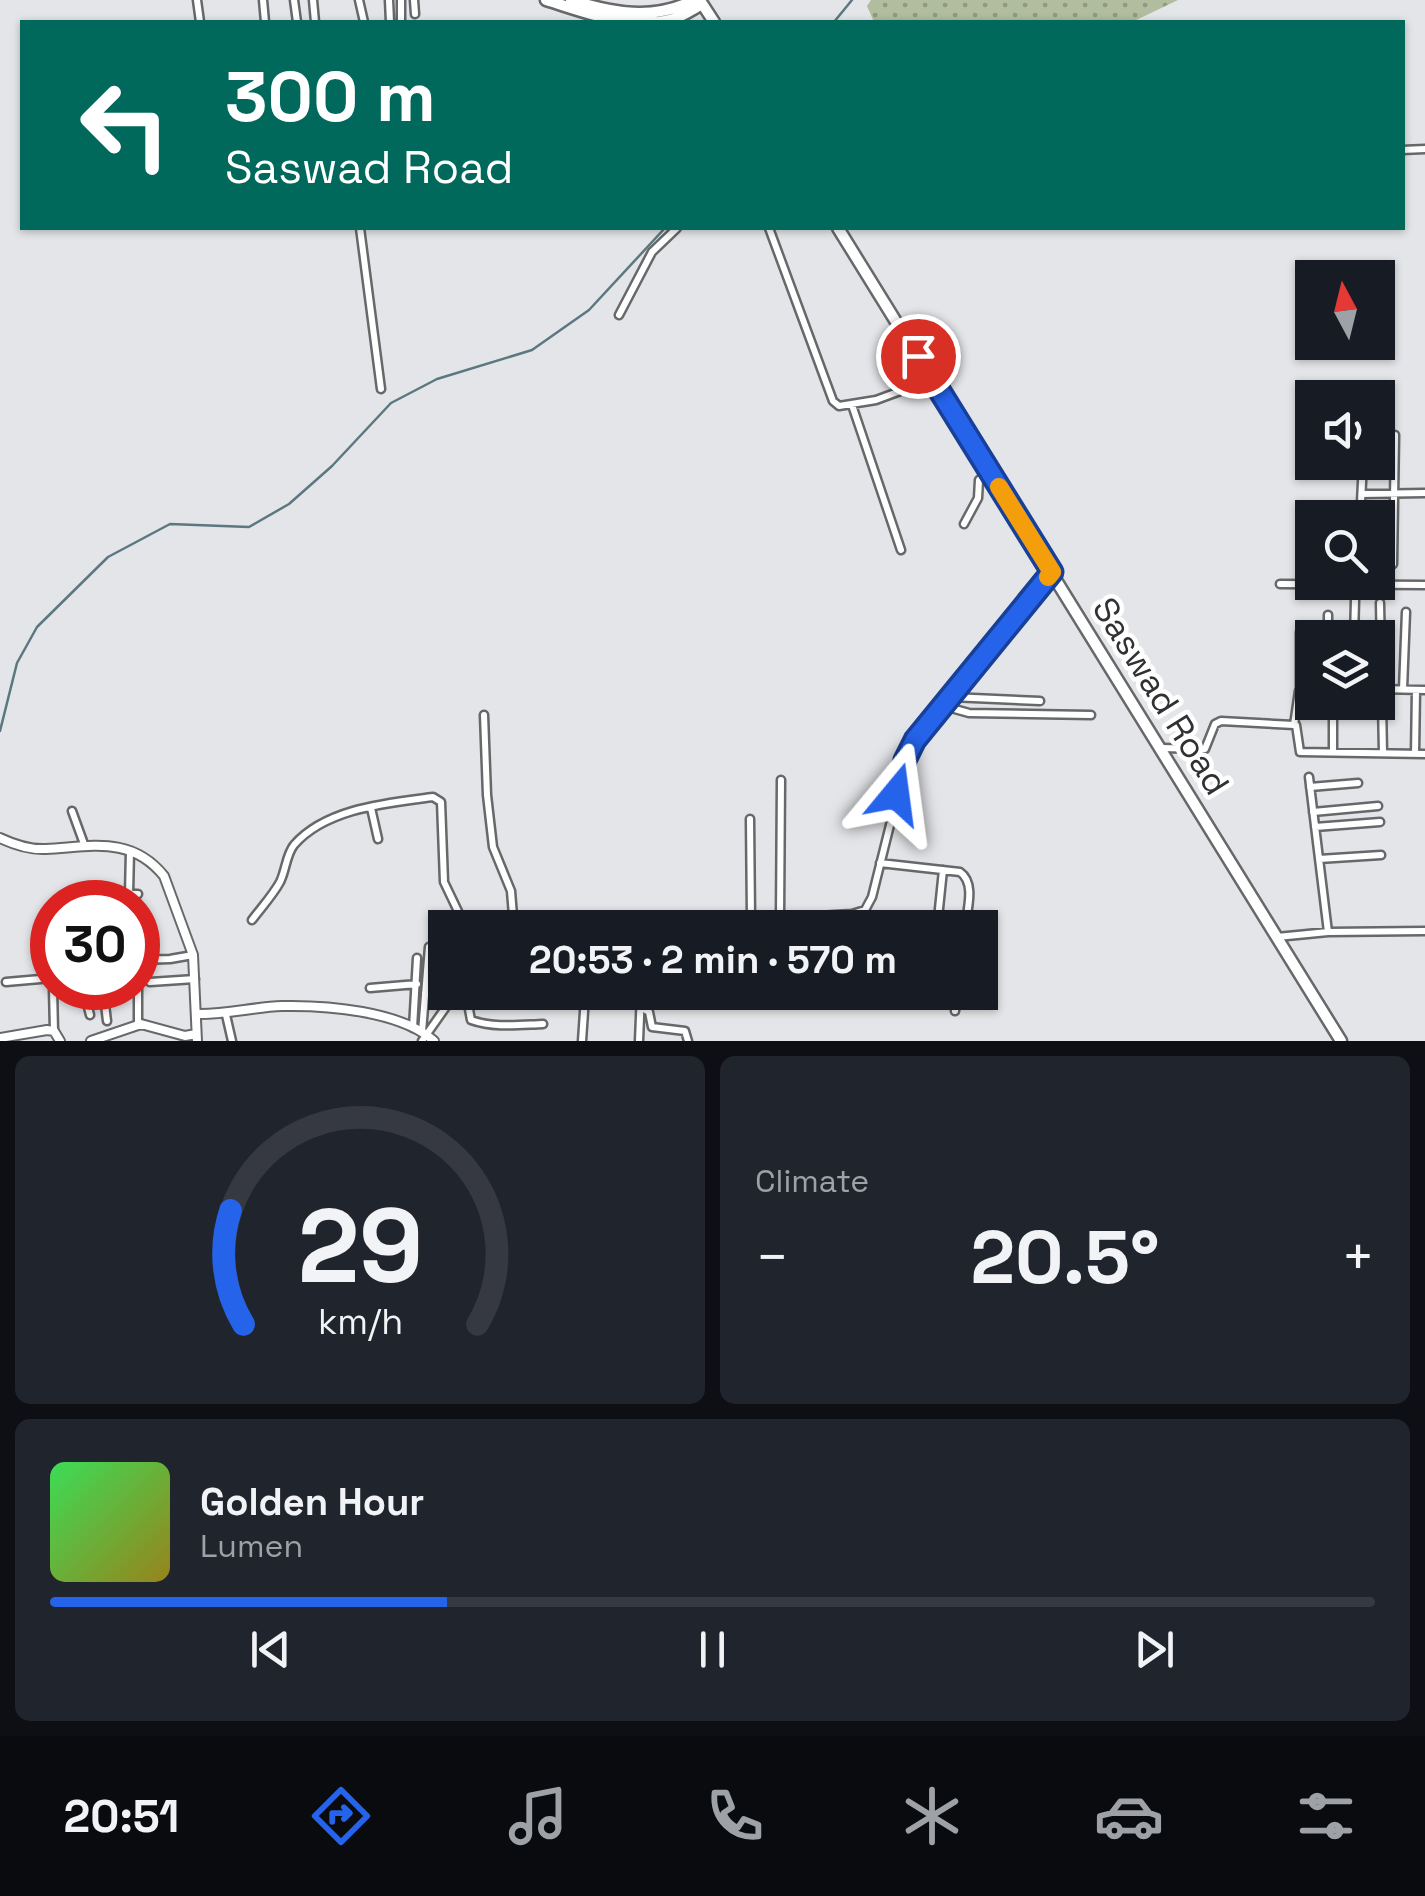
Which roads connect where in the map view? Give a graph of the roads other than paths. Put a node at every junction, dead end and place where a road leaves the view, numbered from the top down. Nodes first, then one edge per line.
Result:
1 (414, 0) edge
2 (546, 0) edge
3 (571, 0) edge
4 (699, 1) edge
5 (415, 14) dead end
6 (604, 14) junction
7 (594, 20) edge
8 (625, 20) edge
9 (650, 20) edge
10 (360, 230) edge
11 (675, 230) edge
12 (770, 230) edge
13 (839, 230) edge
14 (619, 315) dead end
15 (932, 379) junction
16 (381, 389) dead end
17 (852, 405) junction
18 (989, 471) junction
19 (1363, 480) edge
20 (1394, 480) edge
21 (1425, 493) edge
22 (1362, 494) junction
23 (1394, 494) junction
24 (1360, 500) edge
25 (1394, 500) edge
26 (964, 524) dead end
27 (901, 550) dead end
28 (1052, 572) junction
29 (1280, 584) dead end
30 (1295, 584) edge
31 (1395, 585) edge
32 (1425, 585) edge
33 (1356, 600) dead end
34 (1380, 604) dead end
35 (1406, 612) dead end
36 (1328, 614) dead end
37 (1328, 620) edge
38 (1355, 620) edge
39 (1380, 620) edge
40 (1395, 690) edge
41 (1404, 690) junction
42 (1420, 690) edge
43 (951, 697) junction
44 (1040, 701) dead end
45 (944, 706) junction
46 (1091, 714) dead end
47 (484, 715) dead end
48 (1296, 720) edge
49 (1333, 720) edge
50 (1381, 720) edge
51 (1296, 724) junction
52 (1161, 748) junction
53 (1334, 752) junction
54 (1383, 753) junction
55 (1415, 754) junction
56 (1425, 754) edge
57 (781, 780) dead end
58 (1358, 783) dead end
59 (1378, 806) dead end
60 (370, 808) junction
61 (72, 810) dead end
62 (1314, 812) junction
63 (750, 819) dead end
64 (1380, 822) dead end
65 (1315, 828) junction
66 (0, 838) edge
67 (378, 839) dead end
68 (84, 844) junction
69 (130, 850) junction
70 (1381, 856) dead end
71 (1319, 859) junction
72 (880, 862) junction
73 (943, 870) junction
74 (129, 880) edge
75 (457, 910) edge
76 (513, 910) edge
77 (751, 910) edge
78 (780, 910) edge
79 (865, 910) edge
80 (939, 910) edge
81 (967, 910) edge
82 (252, 920) dead end
83 (1425, 931) edge
84 (1328, 932) junction
85 (1276, 937) junction
86 (193, 954) junction
87 (417, 958) dead end
88 (428, 958) edge
89 (160, 960) edge
90 (195, 979) junction
91 (30, 980) edge
92 (160, 981) edge
93 (6, 982) dead end
94 (417, 984) junction
95 (370, 988) dead end
96 (425, 993) junction
97 (428, 993) edge
98 (54, 1010) edge
99 (89, 1010) edge
100 (106, 1010) edge
101 (138, 1010) edge
102 (441, 1010) edge
103 (469, 1010) edge
104 (584, 1010) edge
105 (640, 1010) edge
106 (648, 1010) edge
107 (196, 1014) junction
108 (90, 1015) dead end
109 (226, 1015) junction
110 (108, 1021) dead end
111 (138, 1024) junction
112 (542, 1024) dead end
113 (54, 1032) junction
114 (421, 1034) edge
115 (0, 1038) edge
116 (14, 1038) edge
117 (197, 1038) edge
118 (60, 1041) edge
119 (91, 1041) edge
120 (232, 1041) edge
121 (434, 1041) edge
122 (582, 1041) edge
123 (638, 1041) edge
124 (688, 1041) edge
125 (1341, 1041) edge

1 - 5 street
2 - 6 highway
3 - 6 highway
4 - 9 highway
6 - 7 street
6 - 8 highway
10 - 16 street
11 - 14 street
12 - 17 street
13 - 15 highway, Saswad Road
15 - 17 street
15 - 18 highway, Saswad Road
17 - 27 street
18 - 26 street
18 - 28 highway, Saswad Road
19 - 22 street
20 - 23 street
21 - 23 street
22 - 23 street
22 - 24 street
23 - 25 street
28 - 43 street
28 - 52 highway, Saswad Road
29 - 30 street
31 - 32 street
33 - 38 street
34 - 39 street
35 - 41 street
36 - 37 street
40 - 41 street
41 - 42 street
42 - 55 street
43 - 44 street
43 - 45 street
45 - 46 street
45 - 72 street
47 - 76 street
48 - 51 street
49 - 53 street
50 - 54 street
51 - 52 street
51 - 53 street
52 - 85 highway, Saswad Road
53 - 54 street
54 - 55 street
55 - 56 street
57 - 78 street
58 - 62 street
59 - 62 street
60 - 67 street
60 - 75 street
60 - 82 street
61 - 68 street
62 - 65 street
63 - 77 street
64 - 65 street
65 - 71 street
66 - 68 street
68 - 69 street
69 - 74 street
69 - 86 street
70 - 71 street
71 - 84 street
72 - 73 street
72 - 79 street
73 - 80 street
73 - 81 street
83 - 84 street
84 - 85 street
85 - 125 highway, Saswad Road
86 - 89 street
86 - 90 street
87 - 94 street
88 - 96 street
90 - 92 street
90 - 107 street
91 - 93 street
94 - 95 street
94 - 114 street
96 - 97 street
96 - 114 street
98 - 113 street
99 - 108 street
100 - 110 street
101 - 111 street
102 - 114 street
103 - 112 street
104 - 122 street
105 - 123 street
106 - 124 street
107 - 109 street
107 - 117 street
109 - 114 street
109 - 120 street
111 - 117 street
111 - 119 street
113 - 116 street
113 - 118 street
114 - 121 street
115 - 116 street

